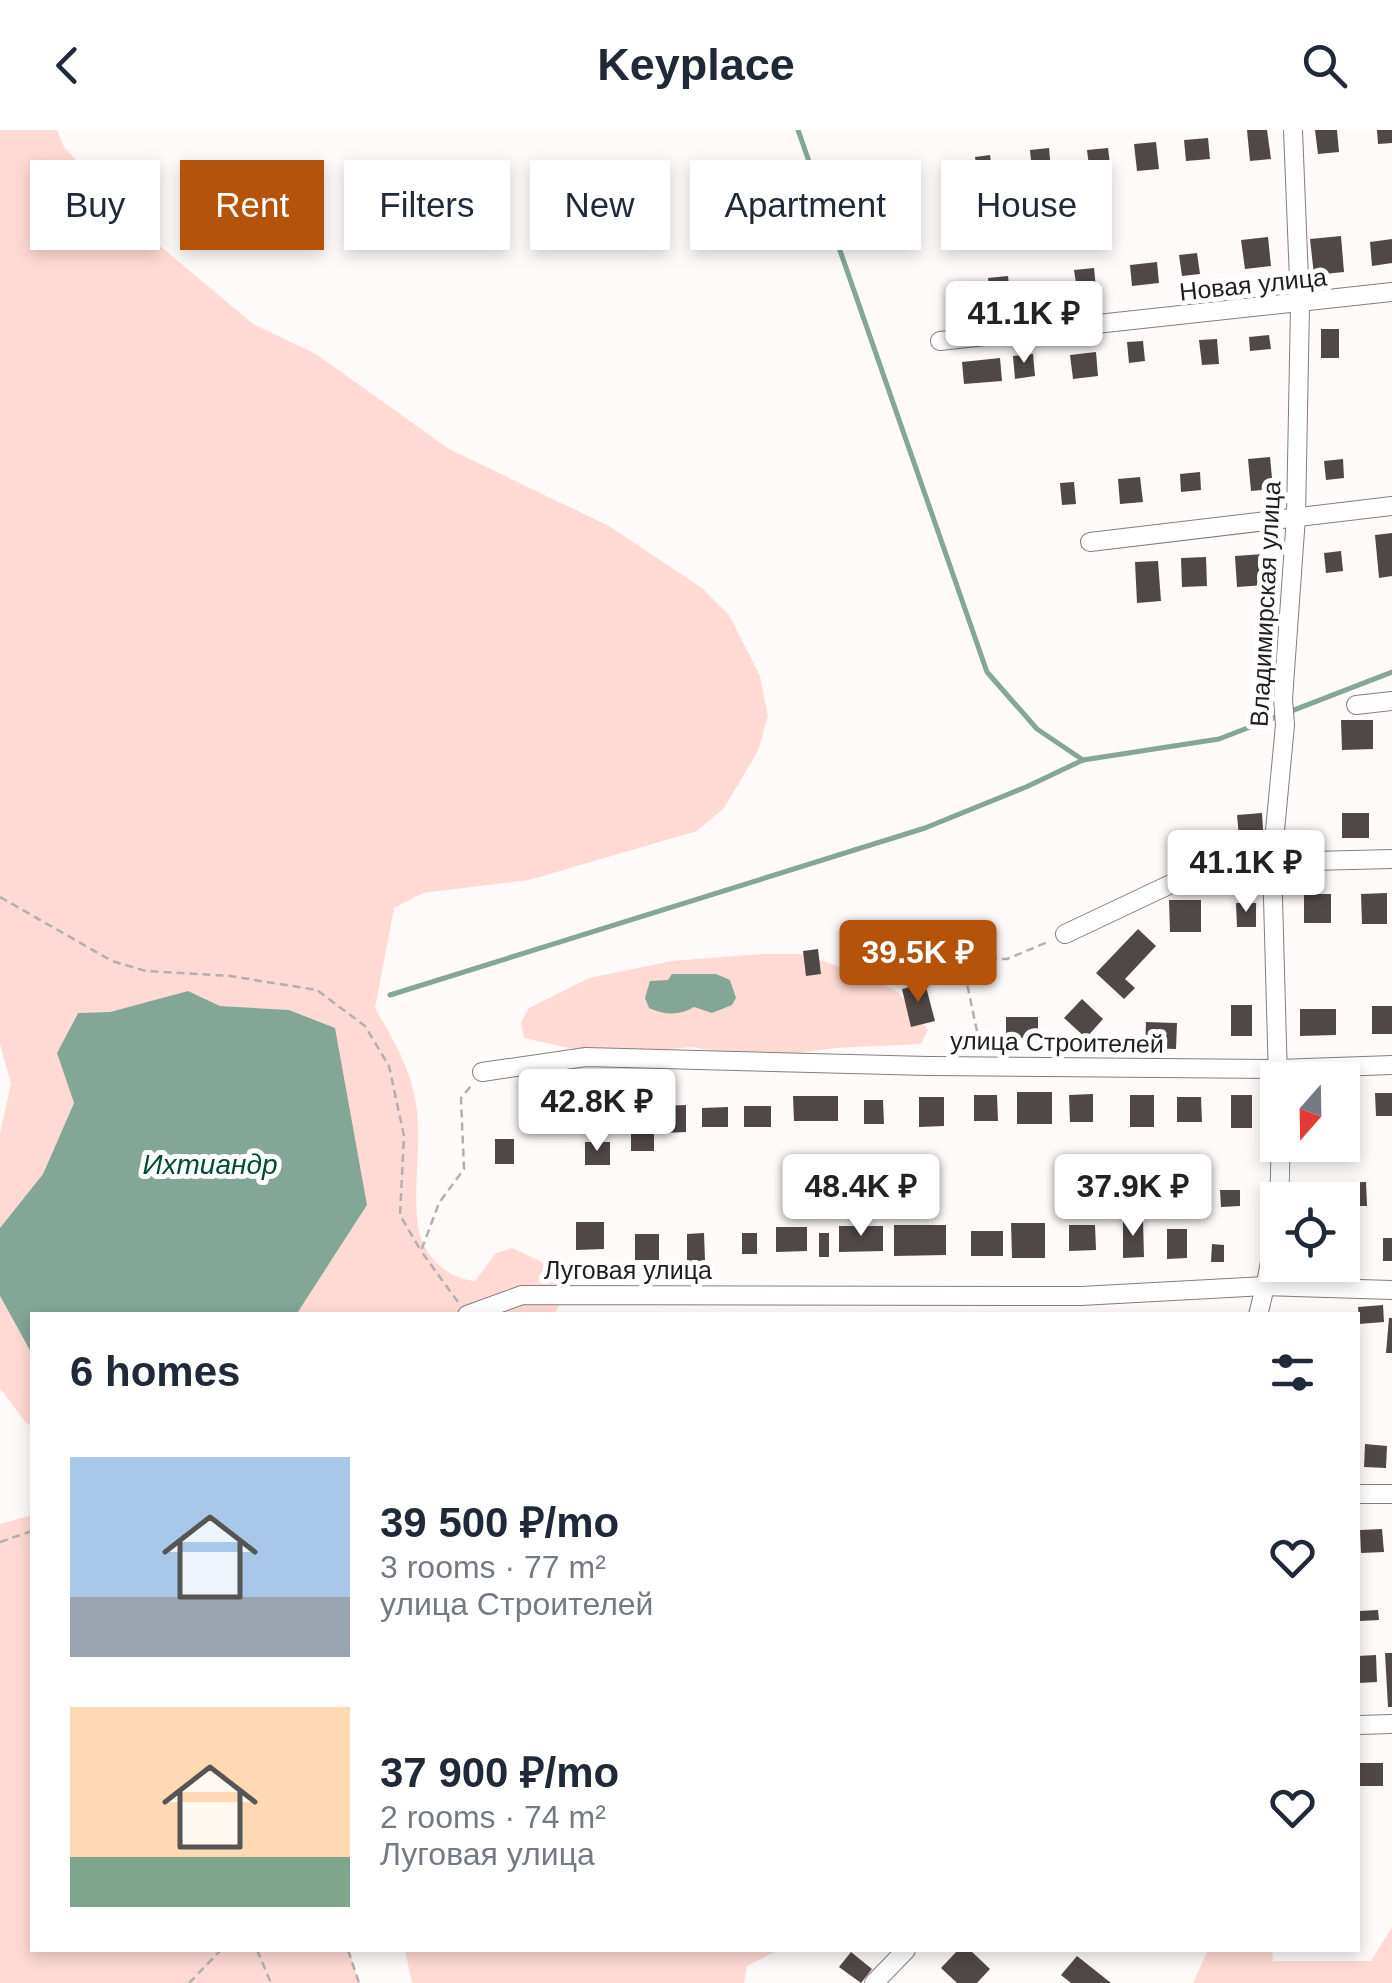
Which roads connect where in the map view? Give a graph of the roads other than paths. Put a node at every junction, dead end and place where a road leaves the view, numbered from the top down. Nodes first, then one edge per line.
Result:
1 (1293, 130) edge
2 (1392, 292) edge
3 (1300, 304) junction
4 (940, 341) dead end
5 (1392, 506) edge
6 (1296, 516) junction
7 (1090, 542) dead end
8 (1392, 701) edge
9 (1356, 705) dead end
10 (1392, 859) edge
11 (1272, 862) junction
12 (1065, 934) road end
13 (1278, 1062) edge
14 (1392, 1064) edge
15 (1360, 1067) edge
16 (482, 1072) road end
17 (1260, 1074) edge
18 (1281, 1162) edge
19 (1265, 1286) junction
20 (1392, 1290) edge
21 (475, 1312) edge
22 (1259, 1312) edge
23 (1360, 1494) edge
24 (1392, 1494) edge
25 (1392, 1724) edge
26 (1360, 1725) edge
27 (904, 1952) edge
28 (874, 1983) edge

1 - 3 street, Владимирская улица
2 - 3 street, Новая улица
3 - 4 street, Новая улица
3 - 6 street, Владимирская улица
5 - 6 street
6 - 7 street
6 - 11 street, Владимирская улица
8 - 9 street
10 - 11 street
11 - 12 street
11 - 13 street, Владимирская улица
14 - 15 street, улица Строителей
16 - 17 street, улица Строителей
18 - 19 street
19 - 20 street, Луговая улица
19 - 21 street, Луговая улица
19 - 22 street
23 - 24 street
25 - 26 street
27 - 28 street

